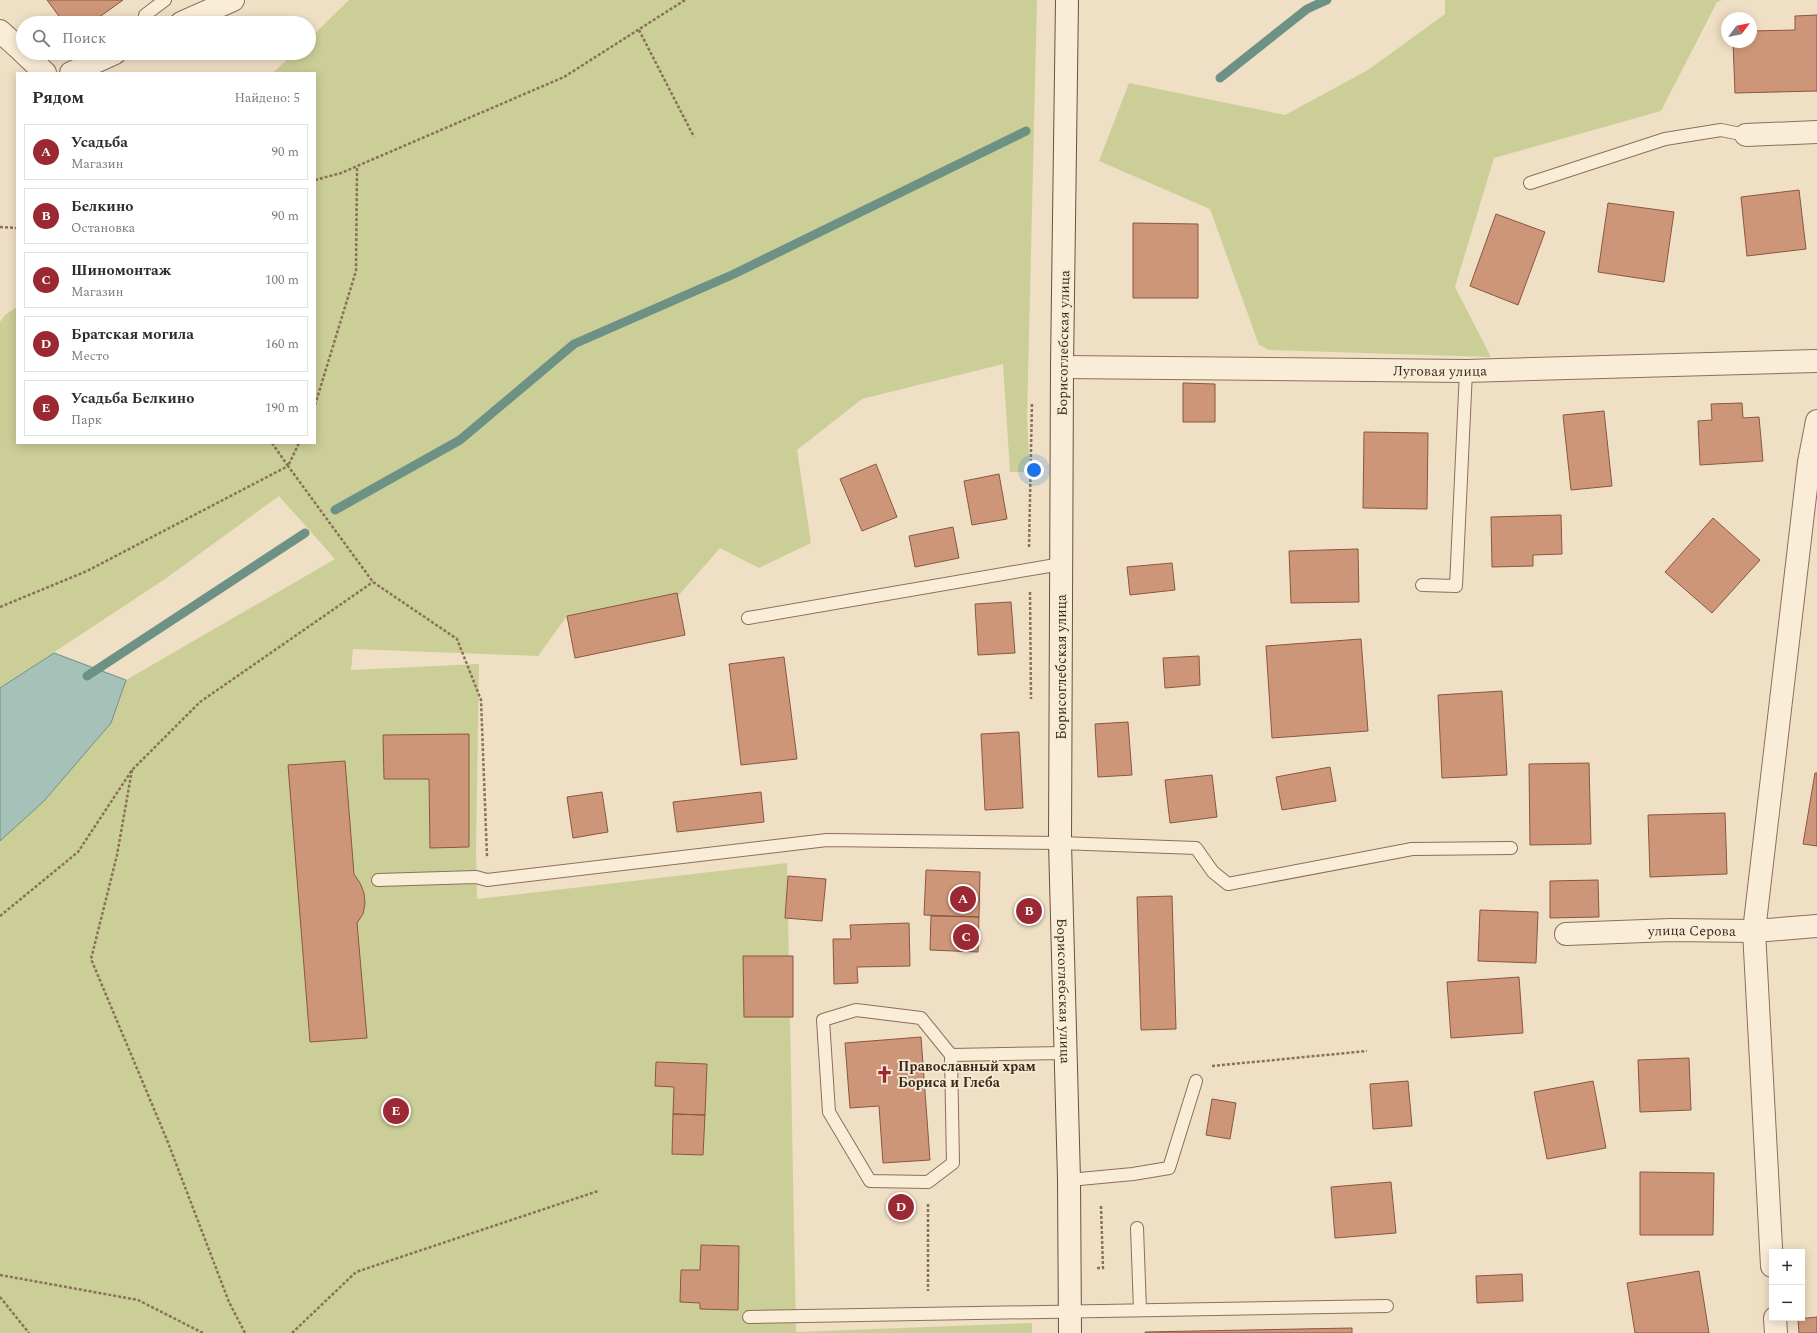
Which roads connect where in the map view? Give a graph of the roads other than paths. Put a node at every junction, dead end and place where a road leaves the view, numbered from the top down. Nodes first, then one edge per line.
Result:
1 (165, 0) edge
2 (233, 0) edge
3 (1067, 0) edge
4 (145, 16) edge
5 (197, 16) edge
6 (0, 31) edge
7 (16, 46) edge
8 (31, 60) edge
9 (100, 60) edge
10 (44, 72) edge
11 (73, 72) edge
12 (1817, 132) edge
13 (1746, 135) joint
14 (1530, 183) dead end
15 (1817, 362) edge
16 (1062, 367) junction
17 (1466, 371) junction
18 (1817, 421) edge
19 (1813, 462) edge
20 (1061, 564) junction
21 (1422, 585) dead end
22 (748, 618) dead end
23 (1060, 843) junction
24 (1511, 848) dead end
25 (378, 880) dead end
26 (1817, 926) edge
27 (1754, 931) junction
28 (1566, 934) dead end
29 (1066, 1053) junction
30 (951, 1055) junction
31 (1196, 1081) road end
32 (1069, 1180) junction
33 (1137, 1228) dead end
34 (1771, 1249) edge
35 (1387, 1306) dead end
36 (1140, 1310) junction
37 (1070, 1311) junction
38 (749, 1317) dead end
39 (1775, 1321) edge
40 (1070, 1333) edge
41 (1776, 1333) edge

1 - 4 lane
2 - 5 street
3 - 16 street, Борисоглебская улица
6 - 7 street
8 - 10 street
9 - 11 street
12 - 13 street
13 - 14 lane
15 - 17 street, Луговая улица
16 - 17 street, Луговая улица
16 - 20 street, Борисоглебская улица
17 - 21 lane
18 - 19 street
19 - 27 street
20 - 22 lane
20 - 23 street, Борисоглебская улица
23 - 24 lane
23 - 25 lane
23 - 29 street, Борисоглебская улица
26 - 27 street, улица Серова
27 - 28 street, улица Серова
27 - 34 street
29 - 30 lane
29 - 32 street, Борисоглебская улица
30 - 30 lane
31 - 32 lane
32 - 37 street, Борисоглебская улица
33 - 36 lane
35 - 36 lane
36 - 37 lane
37 - 38 lane
37 - 40 street, Борисоглебская улица
39 - 41 street

